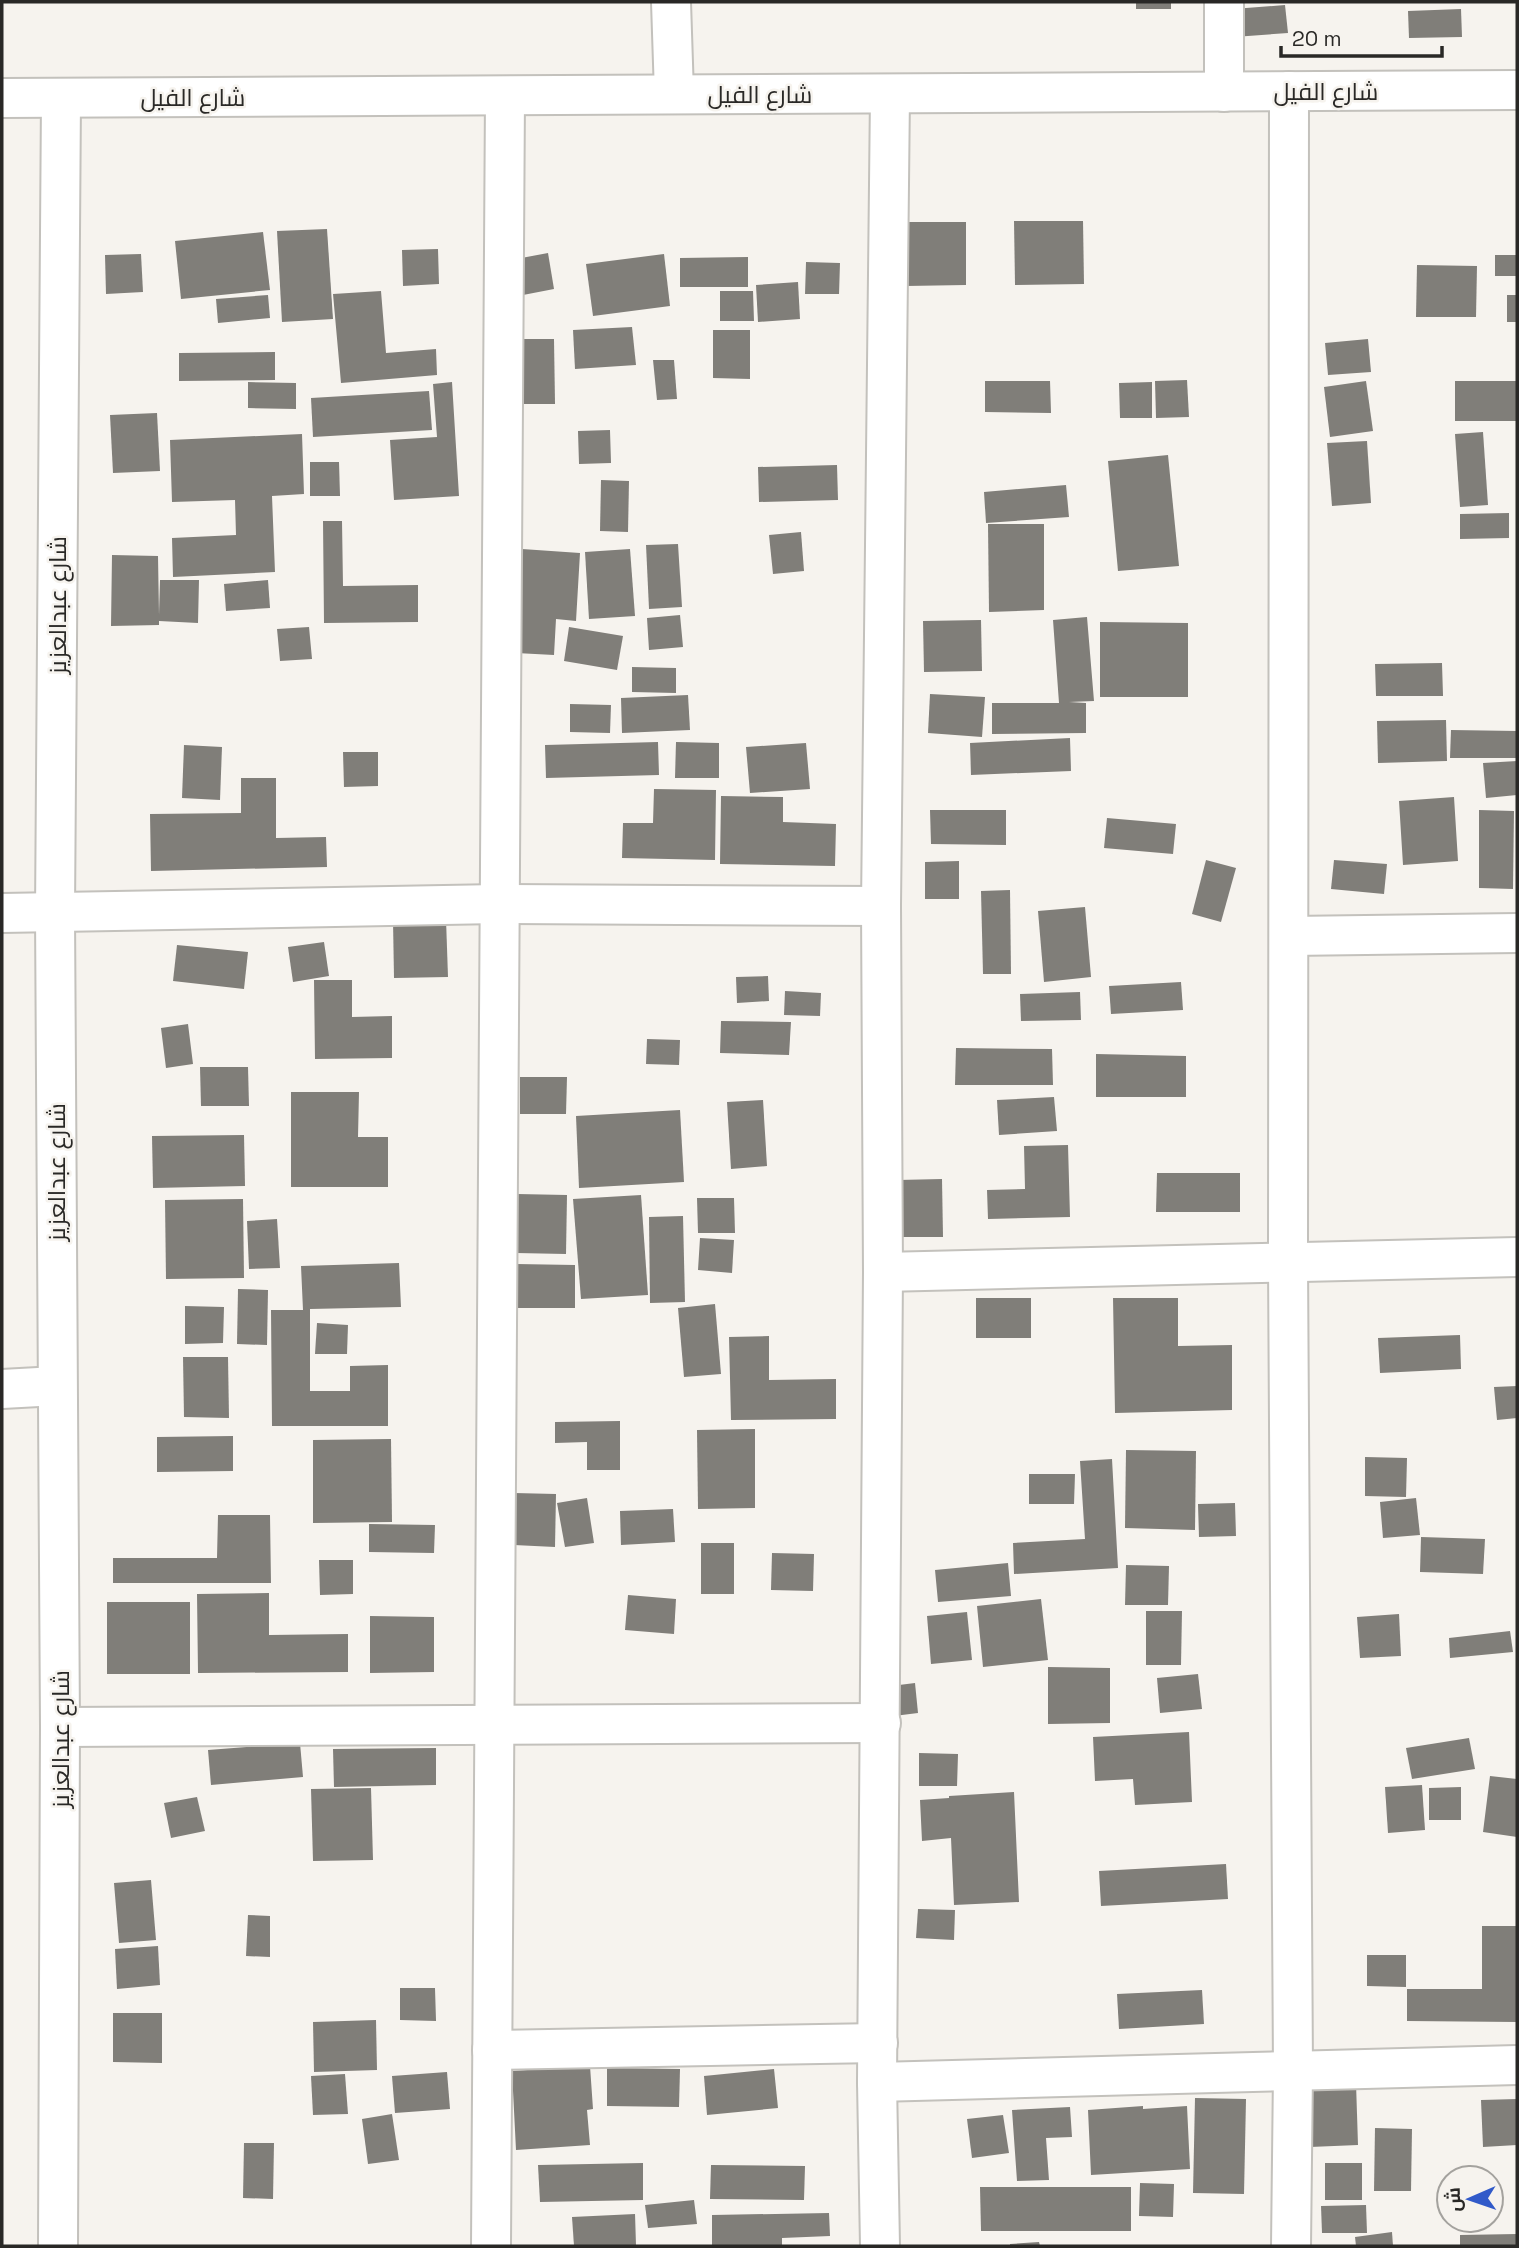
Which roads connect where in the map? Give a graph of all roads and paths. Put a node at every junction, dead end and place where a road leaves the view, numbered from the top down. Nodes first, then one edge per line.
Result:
1 (671, 2) edge
2 (1224, 2) edge
3 (1517, 90) edge
4 (1289, 91) junction
5 (1224, 92) junction
6 (674, 94) junction
7 (890, 94) junction
8 (505, 96) junction
9 (2, 98) edge
10 (61, 98) junction
11 (498, 904) junction
12 (881, 906) junction
13 (2, 913) edge
14 (55, 913) junction
15 (1517, 933) edge
16 (1290, 936) junction
17 (1517, 1257) edge
18 (1288, 1262) junction
19 (883, 1272) junction
20 (57, 1386) junction
21 (2, 1389) edge
22 (881, 1723) junction
23 (495, 1725) junction
24 (60, 1727) junction
25 (878, 2043) junction
26 (492, 2050) junction
27 (1517, 2065) edge
28 (1293, 2071) junction
29 (877, 2082) junction
30 (58, 2246) edge
31 (491, 2246) edge
32 (880, 2246) edge
33 (1291, 2246) edge

1 - 6 street
2 - 5 street
3 - 4 street, شارع الفيل
4 - 5 street, شارع الفيل
4 - 16 street
5 - 7 street, شارع الفيل
6 - 7 street, شارع الفيل
6 - 8 street, شارع الفيل
7 - 12 street
8 - 10 street, شارع الفيل
8 - 11 street
9 - 10 street, شارع الفيل
10 - 14 street, شارع عبدالعزيز
11 - 12 street
11 - 14 street
11 - 23 street
12 - 19 street
13 - 14 street
14 - 20 street, شارع عبدالعزيز
15 - 16 street
16 - 18 street
17 - 18 street
18 - 19 street
18 - 28 street
19 - 22 street
20 - 21 street
20 - 24 street, شارع عبدالعزيز
22 - 23 street
22 - 25 street
23 - 24 street
23 - 26 street
24 - 30 street, شارع عبدالعزيز
25 - 26 street
25 - 29 street
26 - 31 street
27 - 28 street
28 - 29 street
28 - 33 street
29 - 32 street

